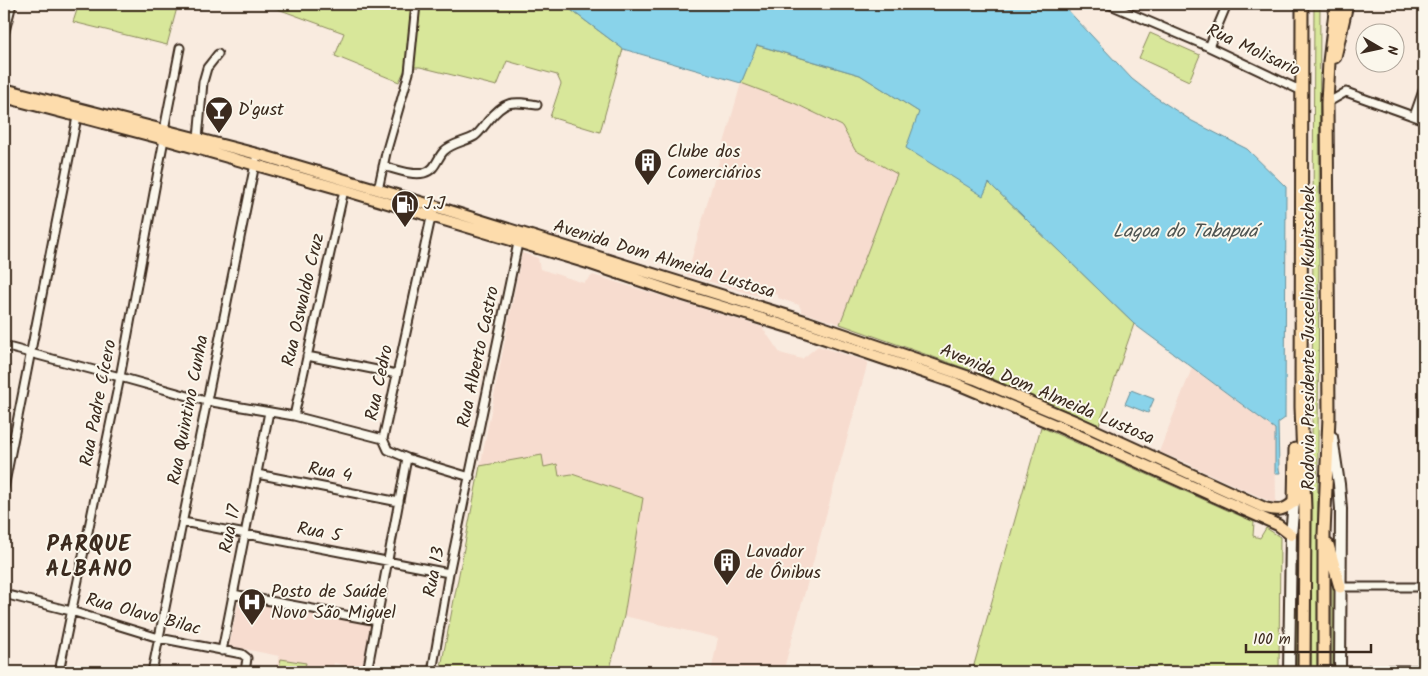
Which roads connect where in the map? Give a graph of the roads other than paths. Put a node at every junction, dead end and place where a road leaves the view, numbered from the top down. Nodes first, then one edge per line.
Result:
1 (12, 4) edge
2 (416, 4) edge
3 (1108, 4) edge
4 (1227, 4) edge
5 (1302, 4) edge
6 (1336, 4) edge
7 (1347, 4) edge
8 (4, 35) edge
9 (1209, 47) junction
10 (180, 48) dead end
11 (218, 54) dead end
12 (1424, 88) edge
13 (4, 89) edge
14 (1302, 91) junction
15 (4, 97) edge
16 (1326, 103) junction
17 (538, 105) dead end
18 (78, 116) junction
19 (1414, 116) junction
20 (1424, 120) edge
21 (164, 135) junction
22 (198, 139) junction
23 (255, 159) junction
24 (383, 166) junction
25 (344, 190) junction
26 (378, 190) junction
27 (433, 211) junction
28 (518, 243) junction
29 (758, 311) junction
30 (4, 346) edge
31 (30, 352) junction
32 (307, 356) junction
33 (397, 374) junction
34 (120, 376) junction
35 (206, 401) junction
36 (1301, 407) junction
37 (269, 412) junction
38 (294, 416) junction
39 (1328, 417) junction
40 (383, 439) junction
41 (407, 458) junction
42 (256, 474) junction
43 (470, 477) junction
44 (4, 488) edge
45 (399, 502) junction
46 (1294, 502) junction
47 (1263, 513) junction
48 (183, 522) junction
49 (245, 534) junction
50 (1324, 534) junction
51 (1291, 535) junction
52 (388, 562) junction
53 (450, 573) junction
54 (1340, 587) junction
55 (1424, 587) edge
56 (4, 594) edge
57 (233, 594) junction
58 (71, 611) junction
59 (377, 621) junction
60 (159, 638) junction
61 (222, 651) junction
62 (1424, 670) edge
63 (1367, 671) edge
64 (59, 672) edge
65 (152, 672) edge
66 (245, 672) edge
67 (367, 672) edge
68 (432, 672) edge
69 (1289, 672) edge
70 (1304, 672) edge
71 (1324, 672) edge
72 (1340, 672) edge

1 - 8 street
2 - 24 street
3 - 9 street, Rua Molisario
4 - 9 street
5 - 14 highway, Rodovia Presidente Juscelino Kubitschek
6 - 16 highway, Rodovia Presidente Juscelino Kubitschek
7 - 16 highway
9 - 14 street, Rua Molisario
10 - 21 street, Rua Padre Cícero
11 - 22 street
12 - 19 street
13 - 21 main road, Avenida Dom Almeida Lustosa
14 - 36 highway, Rodovia Presidente Juscelino Kubitschek
15 - 18 main road, Avenida Dom Almeida Lustosa
16 - 19 street
16 - 39 highway, Rodovia Presidente Juscelino Kubitschek
17 - 24 street
18 - 21 main road, Avenida Dom Almeida Lustosa
18 - 31 street
19 - 20 street
21 - 22 main road, Avenida Dom Almeida Lustosa
21 - 23 main road, Avenida Dom Almeida Lustosa
21 - 34 street, Rua Padre Cícero
22 - 23 main road, Avenida Dom Almeida Lustosa
23 - 25 main road, Avenida Dom Almeida Lustosa
23 - 26 main road, Avenida Dom Almeida Lustosa
23 - 35 street, Rua Quintino Cunha
24 - 26 street
25 - 27 main road, Avenida Dom Almeida Lustosa
25 - 32 street, Rua Oswaldo Cruz
26 - 27 main road, Avenida Dom Almeida Lustosa
27 - 28 main road, Avenida Dom Almeida Lustosa
27 - 29 main road, Avenida Dom Almeida Lustosa
27 - 33 street, Rua Cedro
28 - 29 main road, Avenida Dom Almeida Lustosa
28 - 43 street, Rua Alberto Castro
29 - 47 main road, Avenida Dom Almeida Lustosa
30 - 31 street
31 - 34 street
31 - 44 street
32 - 33 street
32 - 38 street, Rua Oswaldo Cruz
33 - 40 street, Rua Cedro
34 - 35 street
34 - 58 street, Rua Padre Cícero
35 - 37 street
35 - 48 street, Rua Quintino Cunha
36 - 46 highway
36 - 70 highway, Rodovia Presidente Juscelino Kubitschek
37 - 38 street
37 - 42 street, Rua 17
38 - 40 street
39 - 50 highway, Rodovia Presidente Juscelino Kubitschek
39 - 54 main road
40 - 41 street, Rua Cedro
41 - 43 street, Rua Cedro
41 - 45 street
42 - 45 street, Rua 4
42 - 49 street, Rua 17
43 - 53 street, Rua 13
45 - 52 street
46 - 47 main road, Avenida Dom Almeida Lustosa
46 - 51 main road
47 - 51 main road, Avenida Dom Almeida Lustosa
48 - 49 street, Rua 5
48 - 60 street, Rua Quintino Cunha
49 - 52 street, Rua 5
49 - 57 street, Rua 17
50 - 54 highway
50 - 71 highway, Rodovia Presidente Juscelino Kubitschek
51 - 69 main road
52 - 53 street, Rua 5
52 - 59 street
53 - 68 street, Rua 13
54 - 55 street
54 - 72 main road
56 - 58 street, Rua Olavo Bilac
57 - 59 street
57 - 61 street, Rua 17
58 - 60 street, Rua Olavo Bilac
58 - 64 street, Rua Padre Cícero
59 - 67 street
60 - 61 street, Rua Olavo Bilac
60 - 65 street, Rua Quintino Cunha
61 - 66 street, Rua Olavo Bilac
62 - 63 street

